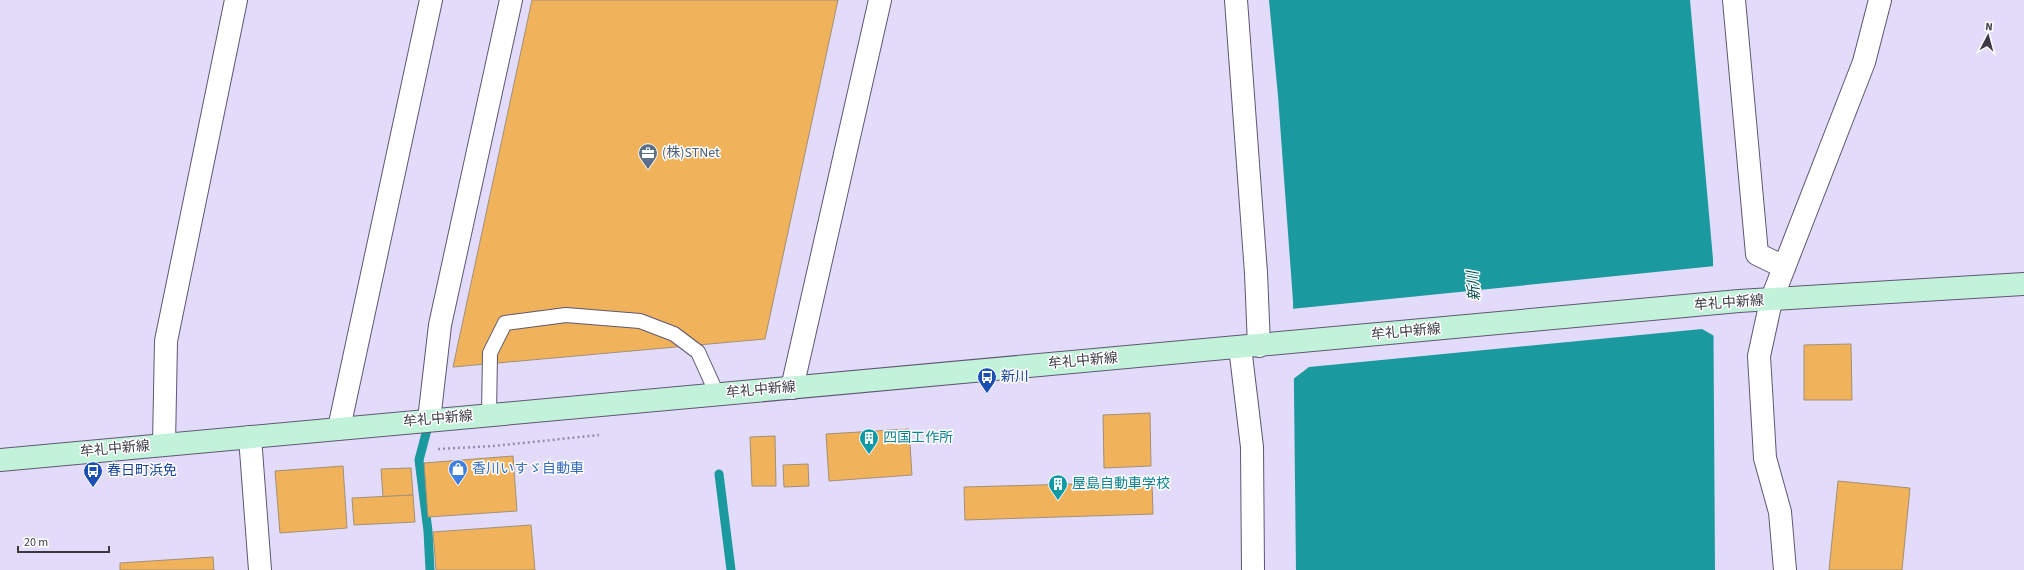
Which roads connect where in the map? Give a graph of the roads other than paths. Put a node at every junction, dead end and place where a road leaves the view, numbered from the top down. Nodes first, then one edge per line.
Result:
1 (236, 0) edge
2 (431, 0) edge
3 (511, 0) edge
4 (880, 0) edge
5 (1236, 0) edge
6 (1734, 0) edge
7 (1880, 0) edge
8 (1784, 266) junction
9 (2024, 284) edge
10 (1771, 301) junction
11 (1249, 346) junction
12 (792, 388) junction
13 (717, 394) junction
14 (489, 415) junction
15 (429, 420) junction
16 (339, 428) junction
17 (250, 437) junction
18 (164, 444) junction
19 (0, 460) edge
20 (260, 570) edge
21 (1253, 570) edge
22 (1785, 570) edge

1 - 18 street
2 - 16 street
3 - 15 street
4 - 12 street
5 - 11 street
6 - 8 street
7 - 8 street
8 - 10 street
9 - 10 main road, 牟礼中新線
10 - 11 main road, 牟礼中新線
10 - 22 street
11 - 12 main road, 牟礼中新線
11 - 21 street
12 - 13 main road, 牟礼中新線
13 - 14 main road, 牟礼中新線
13 - 14 lane
14 - 15 main road, 牟礼中新線
15 - 16 main road, 牟礼中新線
16 - 17 main road, 牟礼中新線
17 - 18 main road, 牟礼中新線
17 - 20 street
18 - 19 main road, 牟礼中新線

